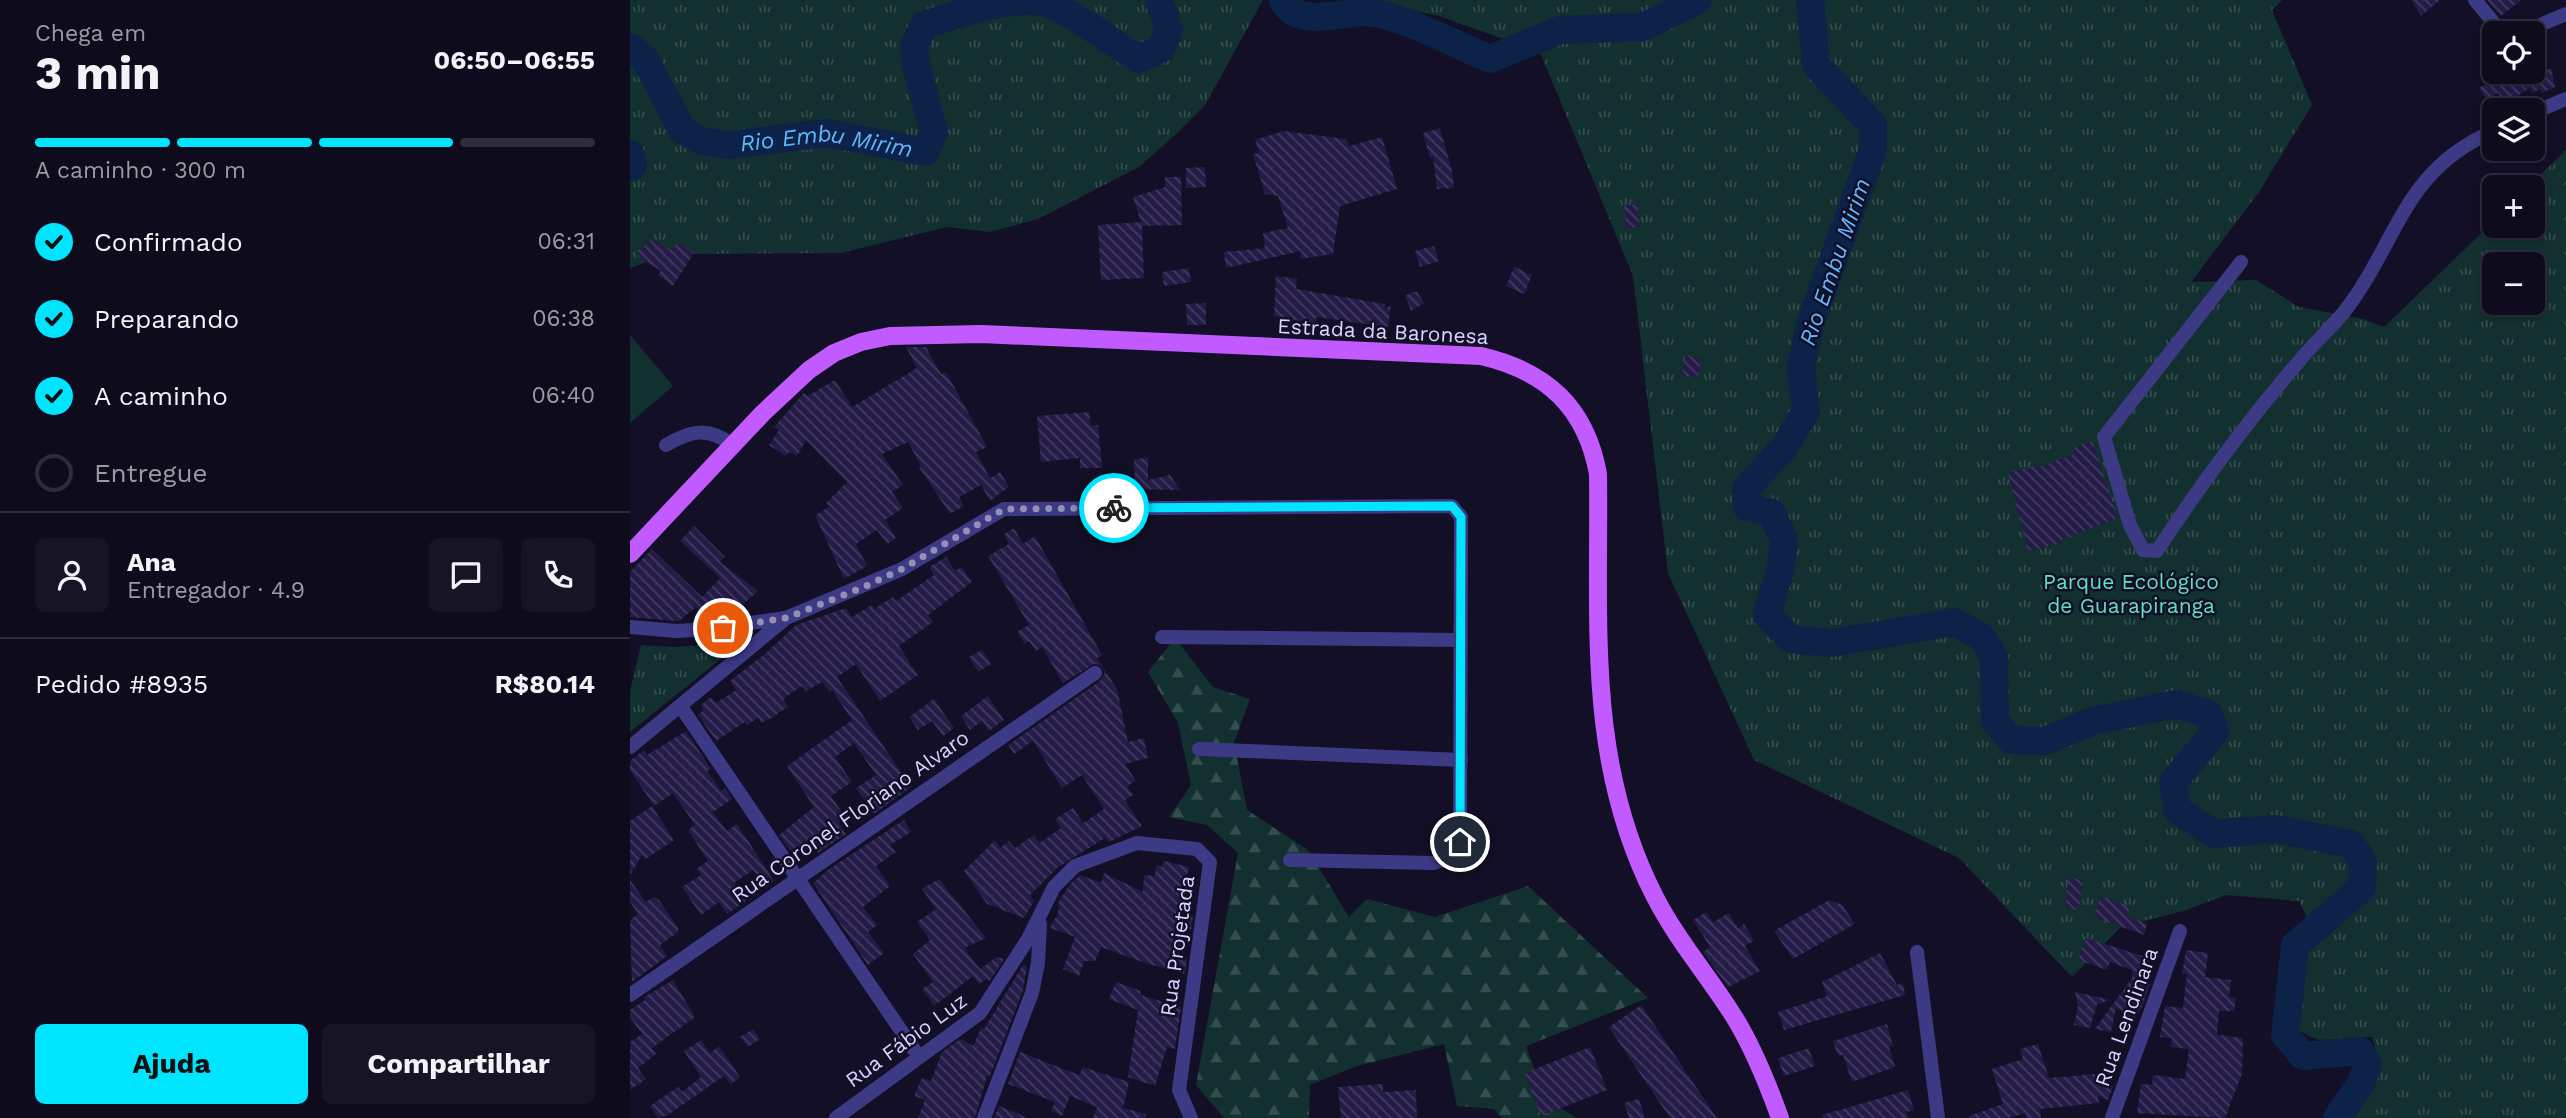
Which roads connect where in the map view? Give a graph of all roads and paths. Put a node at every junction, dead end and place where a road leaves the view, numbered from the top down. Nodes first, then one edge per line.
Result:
1 (2475, 0) edge
2 (2566, 14) edge
3 (2492, 21) edge
4 (2545, 23) edge
5 (2566, 99) edge
6 (2545, 108) edge
7 (2482, 136) edge
8 (2241, 262) dead end
9 (666, 445) dead end
10 (733, 445) junction
11 (630, 554) edge
12 (786, 618) junction
13 (630, 627) edge
14 (1162, 637) dead end
15 (1461, 640) junction
16 (1095, 673) dead end
17 (681, 707) junction
18 (630, 747) edge
19 (1199, 749) dead end
20 (1461, 760) junction
21 (1290, 860) dead end
22 (796, 879) junction
23 (1040, 919) junction
24 (2180, 930) dead end
25 (1917, 952) dead end
26 (630, 995) edge
27 (919, 1057) junction
28 (836, 1118) edge
29 (984, 1118) edge
30 (1191, 1118) edge
31 (1780, 1118) edge
32 (1938, 1118) edge
33 (2112, 1118) edge

1 - 3 street
2 - 4 street
5 - 6 street
7 - 8 street
9 - 10 street
10 - 11 main road, Estrada da Baronesa
10 - 31 main road, Estrada da Baronesa
12 - 13 street
12 - 15 street
12 - 17 street
14 - 15 street
15 - 20 street
16 - 22 street, Rua Coronel Floriano Alvaro
17 - 18 street
17 - 22 street
19 - 20 street
20 - 21 street
22 - 26 street, Rua Coronel Floriano Alvaro
22 - 27 street
23 - 27 street, Rua Fábio Luz
23 - 29 street
23 - 30 street, Rua Projetada
24 - 33 street, Rua Lendinara
25 - 32 street
27 - 28 street, Rua Fábio Luz

